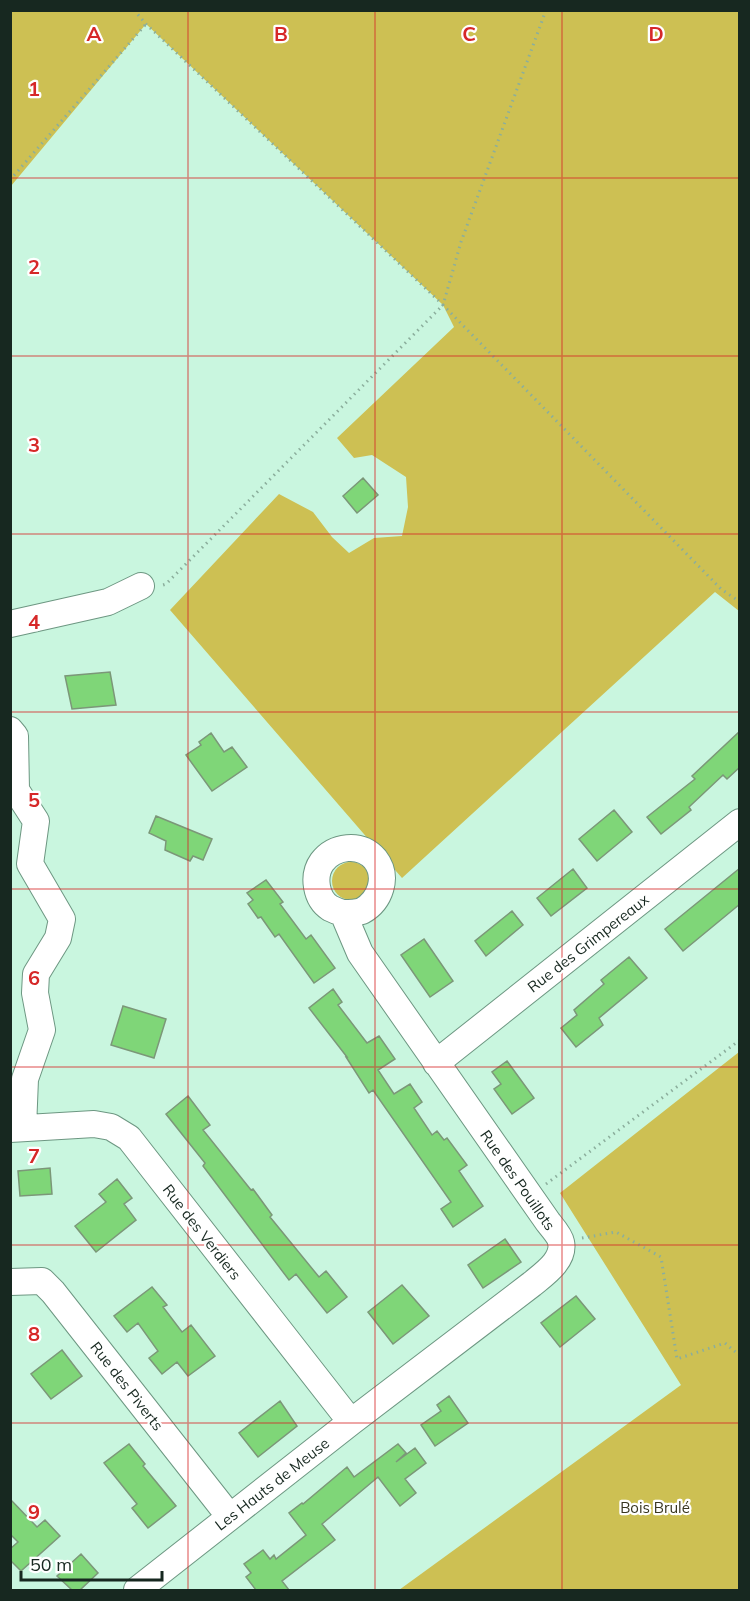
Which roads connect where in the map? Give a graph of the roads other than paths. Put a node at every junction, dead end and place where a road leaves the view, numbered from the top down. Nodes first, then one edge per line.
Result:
1 (141, 586) road end
2 (10, 624) edge
3 (10, 730) edge
4 (740, 822) edge
5 (343, 913) dead end
6 (436, 1063) junction
7 (17, 1129) edge
8 (10, 1282) edge
9 (351, 1422) junction
10 (230, 1517) junction
11 (136, 1590) edge

1 - 2 street
3 - 7 street
4 - 6 street, Rue des Grimpereaux
5 - 6 street, Rue des Pouillots
6 - 9 street, Rue des Pouillots
7 - 9 street, Rue des Verdiers
8 - 10 street, Rue des Piverts
9 - 10 street, Les Hauts de Meuse
10 - 11 street, Les Hauts de Meuse

